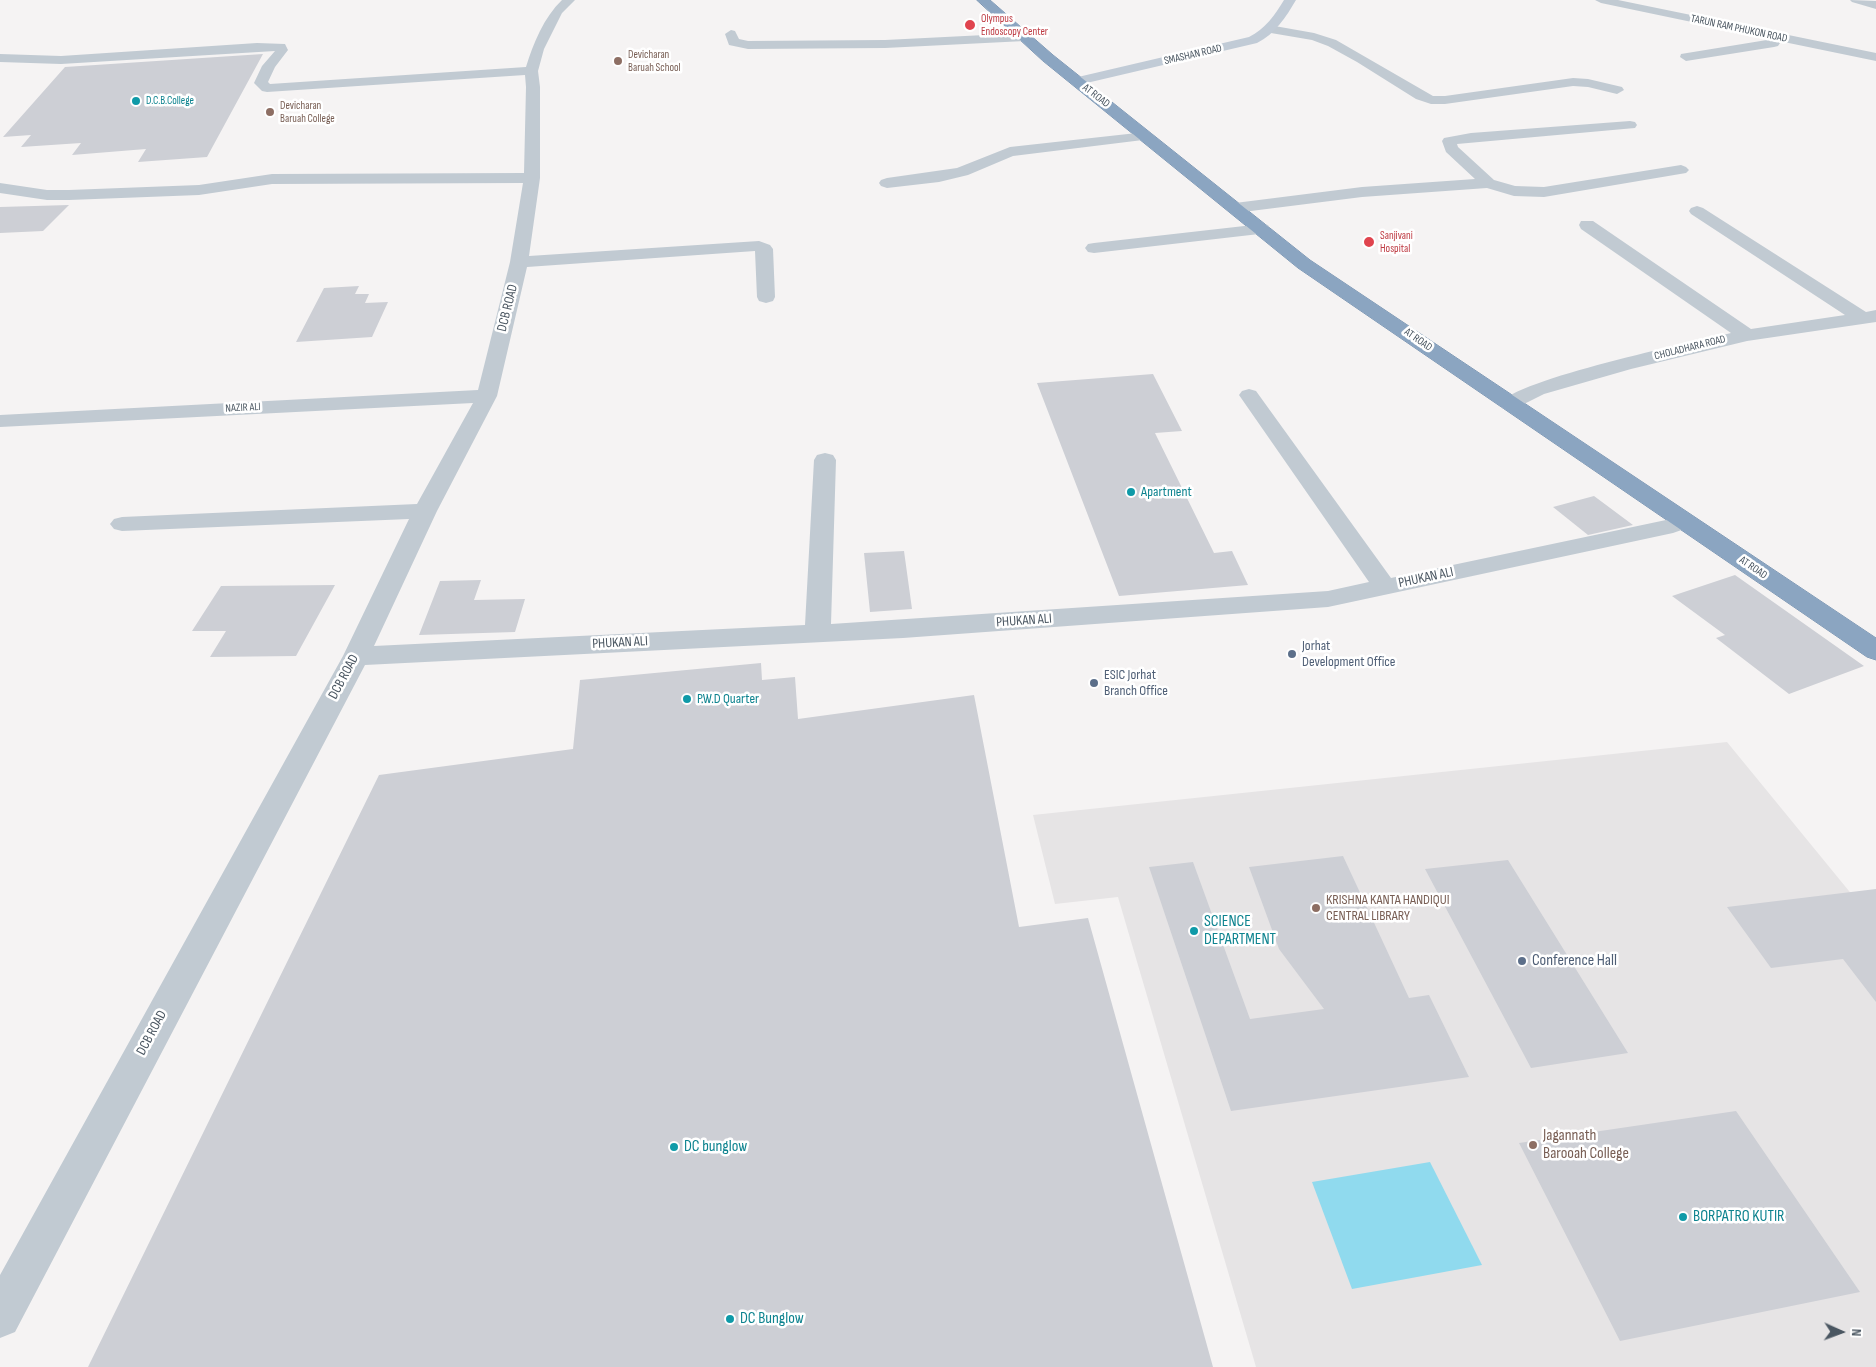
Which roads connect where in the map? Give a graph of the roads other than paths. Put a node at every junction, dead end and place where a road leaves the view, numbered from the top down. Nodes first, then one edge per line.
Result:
1 (569, 0) edge
2 (983, 0) edge
3 (1290, 0) edge
4 (1601, 0) edge
5 (1630, 0) edge
6 (1856, 0) edge
7 (1876, 5) edge
8 (1268, 29) junction
9 (731, 34) dead end
10 (1025, 37) junction
11 (1791, 40) junction
12 (1876, 52) edge
13 (1686, 57) dead end
14 (1876, 57) edge
15 (0, 58) edge
16 (531, 71) junction
17 (1078, 81) junction
18 (1616, 90) dead end
19 (1630, 125) dead end
20 (1146, 136) junction
21 (1681, 170) dead end
22 (532, 178) junction
23 (887, 183) dead end
24 (1488, 183) junction
25 (0, 188) edge
26 (1235, 208) junction
27 (1697, 211) dead end
28 (1587, 224) dead end
29 (1262, 229) junction
30 (1094, 248) dead end
31 (519, 262) junction
32 (766, 297) dead end
33 (1868, 316) edge
34 (1747, 335) junction
35 (1250, 395) dead end
36 (487, 396) junction
37 (1509, 404) junction
38 (0, 421) edge
39 (825, 460) dead end
40 (425, 511) junction
41 (1685, 521) junction
42 (122, 524) dead end
43 (1385, 587) junction
44 (818, 634) junction
45 (1876, 651) edge
46 (356, 656) junction
47 (0, 1317) edge

1 - 16 street, DCB ROAD
2 - 10 highway, AT ROAD
3 - 8 street, SMASHAN ROAD
4 - 11 street, TARUN RAM PHUKON ROAD
5 - 12 street, TARUN RAM PHUKON ROAD
6 - 7 street
8 - 17 street, SMASHAN ROAD
8 - 18 street
9 - 10 street
10 - 17 highway, AT ROAD
11 - 13 street
11 - 14 street, TARUN RAM PHUKON ROAD
15 - 16 street
16 - 22 street, DCB ROAD
17 - 20 highway, AT ROAD
19 - 24 street
20 - 23 street
20 - 26 highway, AT ROAD
21 - 24 street
22 - 25 street
22 - 31 street, DCB ROAD
24 - 26 street
26 - 29 highway, AT ROAD
27 - 33 street
28 - 34 street
29 - 30 street
29 - 37 highway, AT ROAD
31 - 32 street
31 - 36 street, DCB ROAD
33 - 34 street, CHOLADHARA ROAD
34 - 37 street, CHOLADHARA ROAD
35 - 43 street
36 - 38 street, NAZIR ALI
36 - 40 street, DCB ROAD
37 - 41 highway, AT ROAD
39 - 44 street
40 - 42 street
40 - 46 street, DCB ROAD
41 - 43 street, PHUKAN ALI
41 - 45 highway, AT ROAD
43 - 44 street, PHUKAN ALI
44 - 46 street, PHUKAN ALI
46 - 47 street, DCB ROAD

